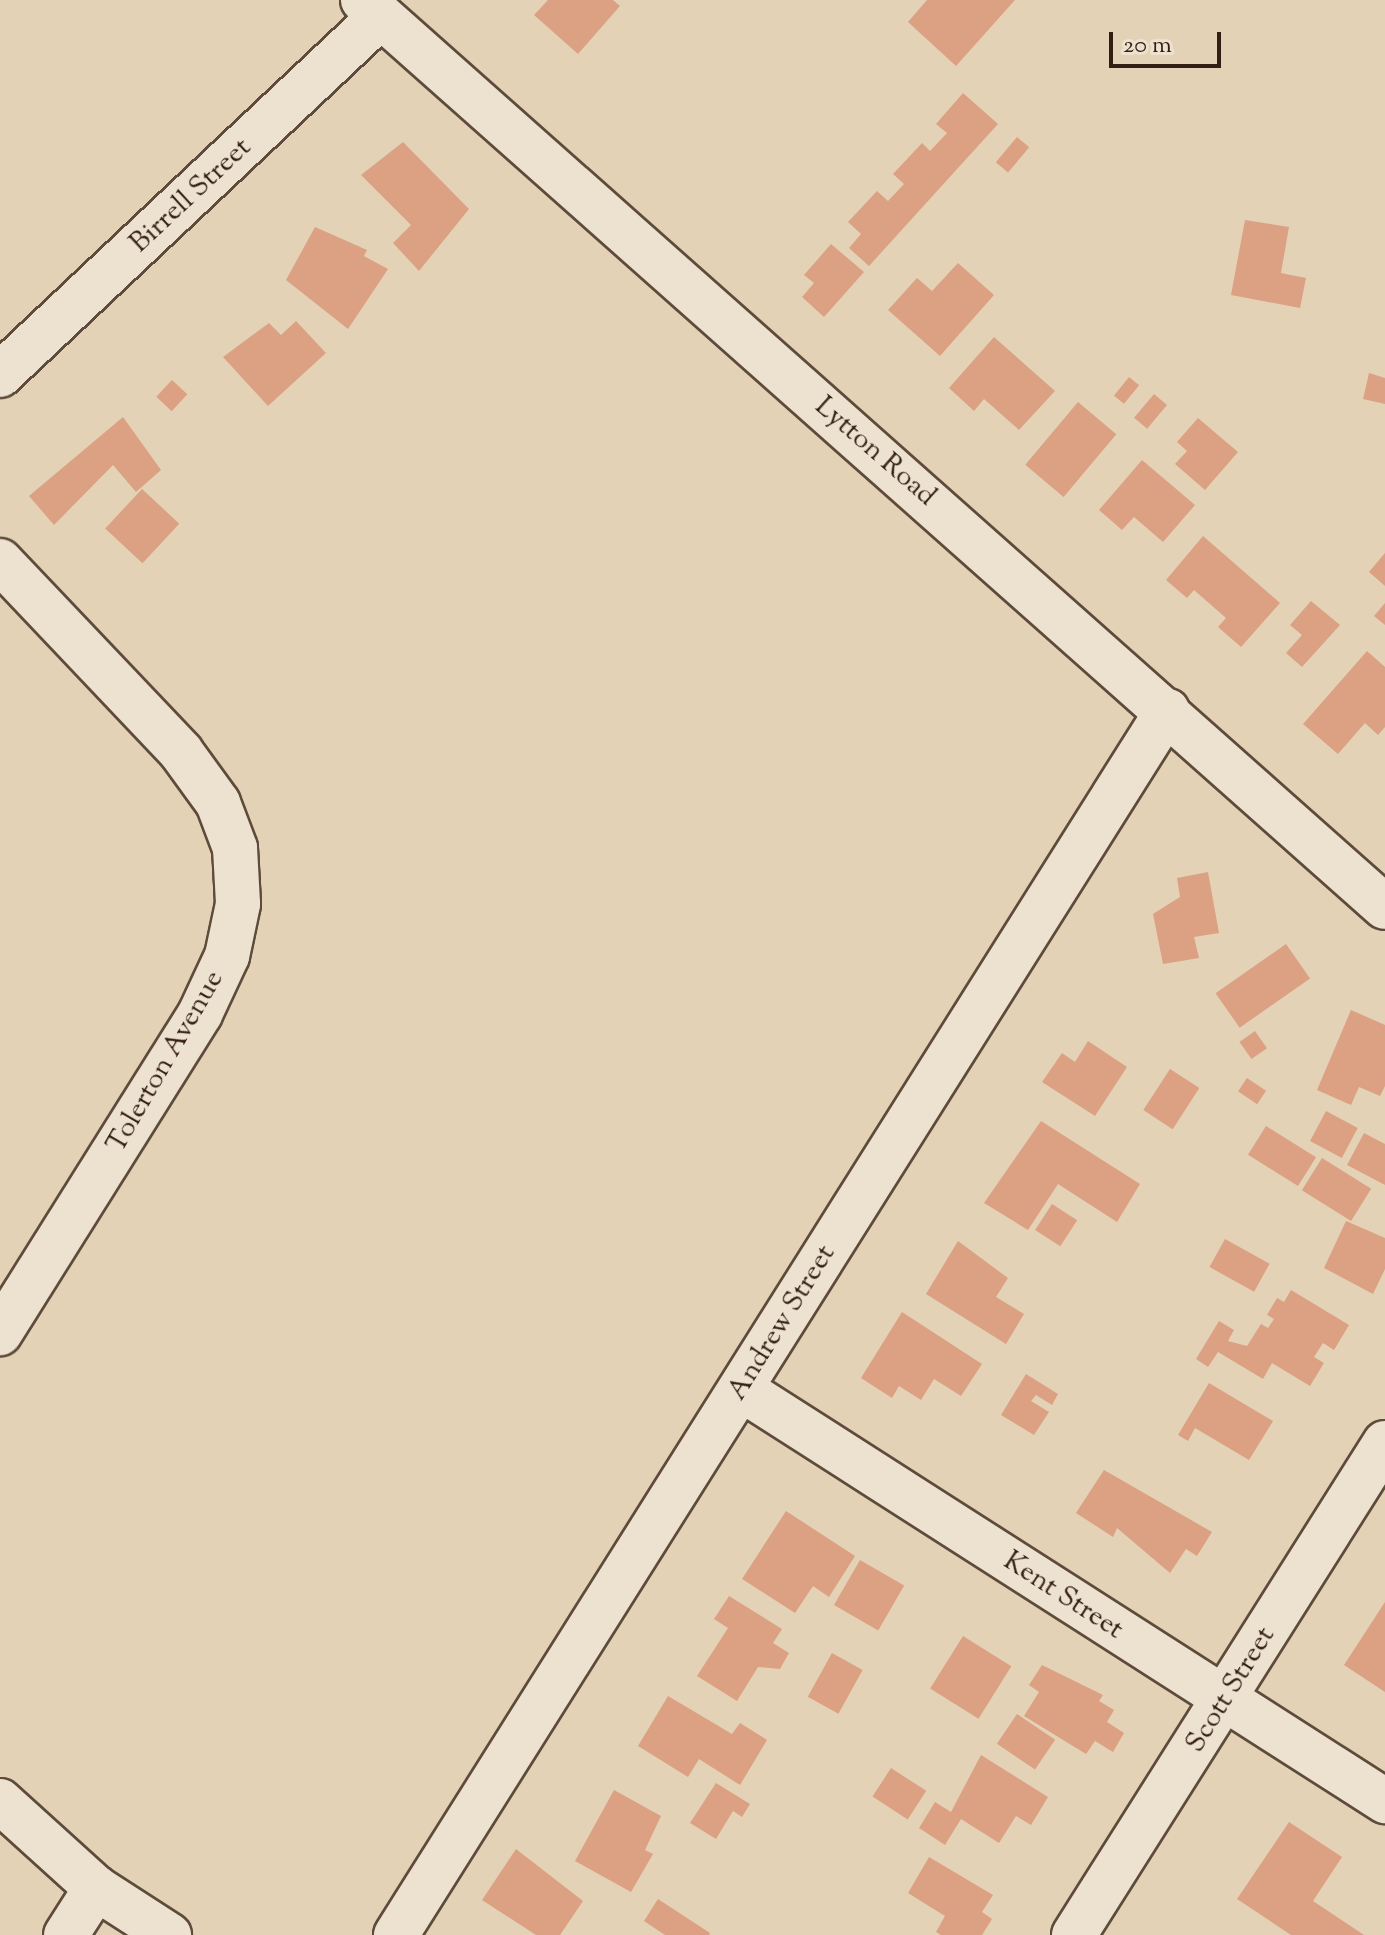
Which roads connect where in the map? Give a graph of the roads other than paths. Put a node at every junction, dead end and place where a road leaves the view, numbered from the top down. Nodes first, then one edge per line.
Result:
1 (372, 8) edge
2 (0, 375) edge
3 (0, 561) edge
4 (1167, 711) junction
5 (1380, 891) edge
6 (0, 1333) edge
7 (741, 1389) junction
8 (1385, 1443) edge
9 (1225, 1699) junction
10 (0, 1801) edge
11 (1385, 1801) edge
12 (96, 1888) junction
13 (66, 1935) edge
14 (169, 1935) edge
15 (396, 1935) edge
16 (1074, 1935) edge

1 - 2 street, Birrell Street
1 - 4 street, Lytton Road
3 - 6 street, Tolerton Avenue
4 - 5 street, Lytton Road
4 - 7 street, Andrew Street
7 - 9 street, Kent Street
7 - 15 street, Andrew Street
8 - 9 street, Scott Street
9 - 11 street, Kent Street
9 - 16 street, Scott Street
10 - 12 street
12 - 13 street
12 - 14 street

